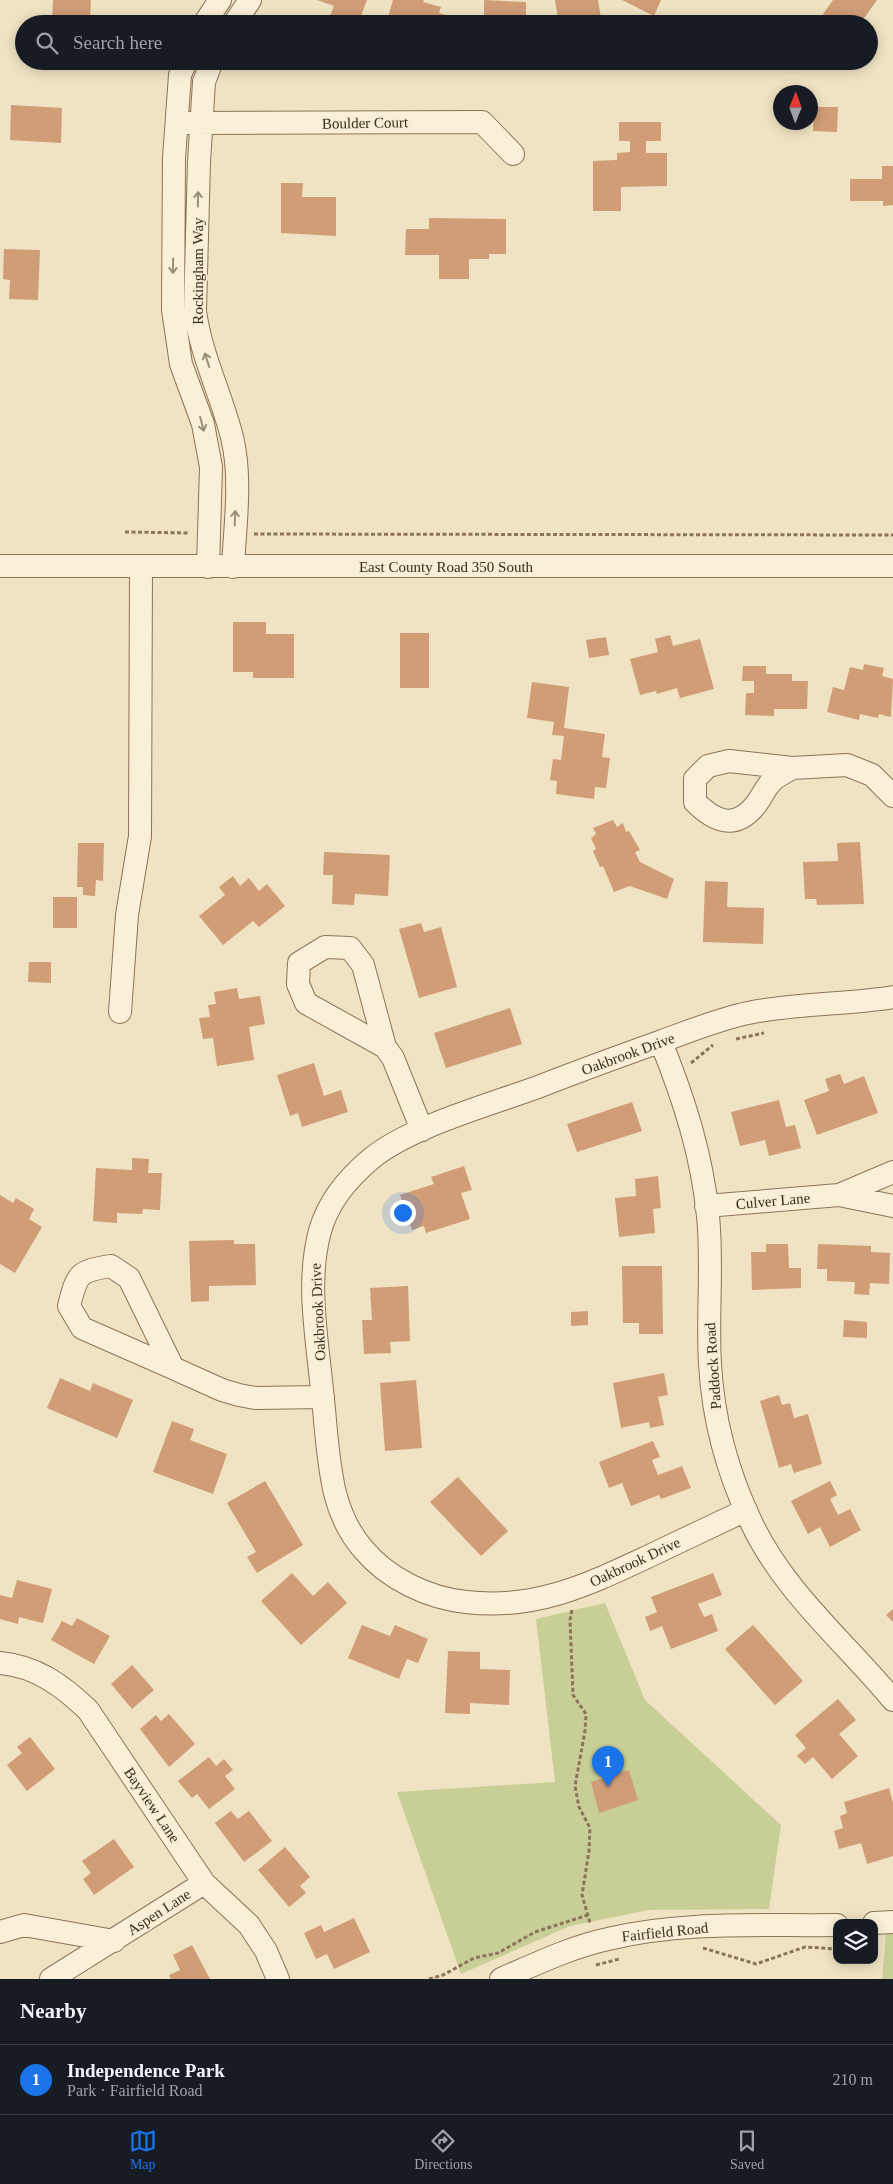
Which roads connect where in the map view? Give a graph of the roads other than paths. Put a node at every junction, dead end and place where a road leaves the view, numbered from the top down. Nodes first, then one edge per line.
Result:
1 (220, 0) edge
2 (250, 0) edge
3 (210, 15) edge
4 (240, 15) edge
5 (182, 70) edge
6 (209, 70) edge
7 (177, 123) junction
8 (203, 124) junction
9 (513, 154) dead end
10 (187, 331) junction
11 (0, 566) edge
12 (893, 566) edge
13 (141, 567) junction
14 (208, 567) junction
15 (233, 567) junction
16 (792, 768) dead end
17 (893, 796) edge
18 (893, 996) edge
19 (120, 1012) dead end
20 (662, 1042) junction
21 (385, 1047) junction
22 (422, 1130) junction
23 (893, 1172) edge
24 (839, 1196) junction
25 (706, 1206) junction
26 (893, 1206) edge
27 (173, 1368) junction
28 (323, 1397) junction
29 (746, 1510) junction
30 (0, 1663) edge
31 (893, 1700) edge
32 (204, 1883) junction
33 (893, 1922) edge
34 (878, 1923) edge
35 (833, 1925) edge
36 (0, 1932) edge
37 (114, 1941) junction
38 (51, 1979) edge
39 (278, 1979) edge
40 (501, 1979) edge

1 - 3 street
2 - 4 street
5 - 7 street, Rockingham Way
6 - 8 street, Rockingham Way
7 - 8 street, Boulder Court
7 -> 10 street, Rockingham Way
8 - 9 street, Boulder Court
10 -> 8 street, Rockingham Way
10 -> 14 street, Rockingham Way
15 -> 10 street, Rockingham Way
11 - 13 street, East County Road 350 South
12 - 15 street, East County Road 350 South
13 - 14 street, East County Road 350 South
13 - 19 street
14 - 15 street, East County Road 350 South
16 - 17 street
18 - 20 street, Oakbrook Drive
20 - 22 street, Oakbrook Drive
20 - 25 street, Paddock Road
21 - 21 street
21 - 22 street
22 - 28 street, Oakbrook Drive
23 - 24 street, Culver Lane
24 - 25 street, Culver Lane
24 - 26 street, Culver Lane
25 - 29 street, Paddock Road
27 - 27 street
27 - 28 street
28 - 29 street, Oakbrook Drive
29 - 31 street, Paddock Road
30 - 32 street, Bayview Lane
32 - 37 street, Aspen Lane
32 - 39 street, Bayview Lane
33 - 34 street
35 - 40 street, Fairfield Road
36 - 37 street, Aspen Lane
37 - 38 street, Aspen Lane

